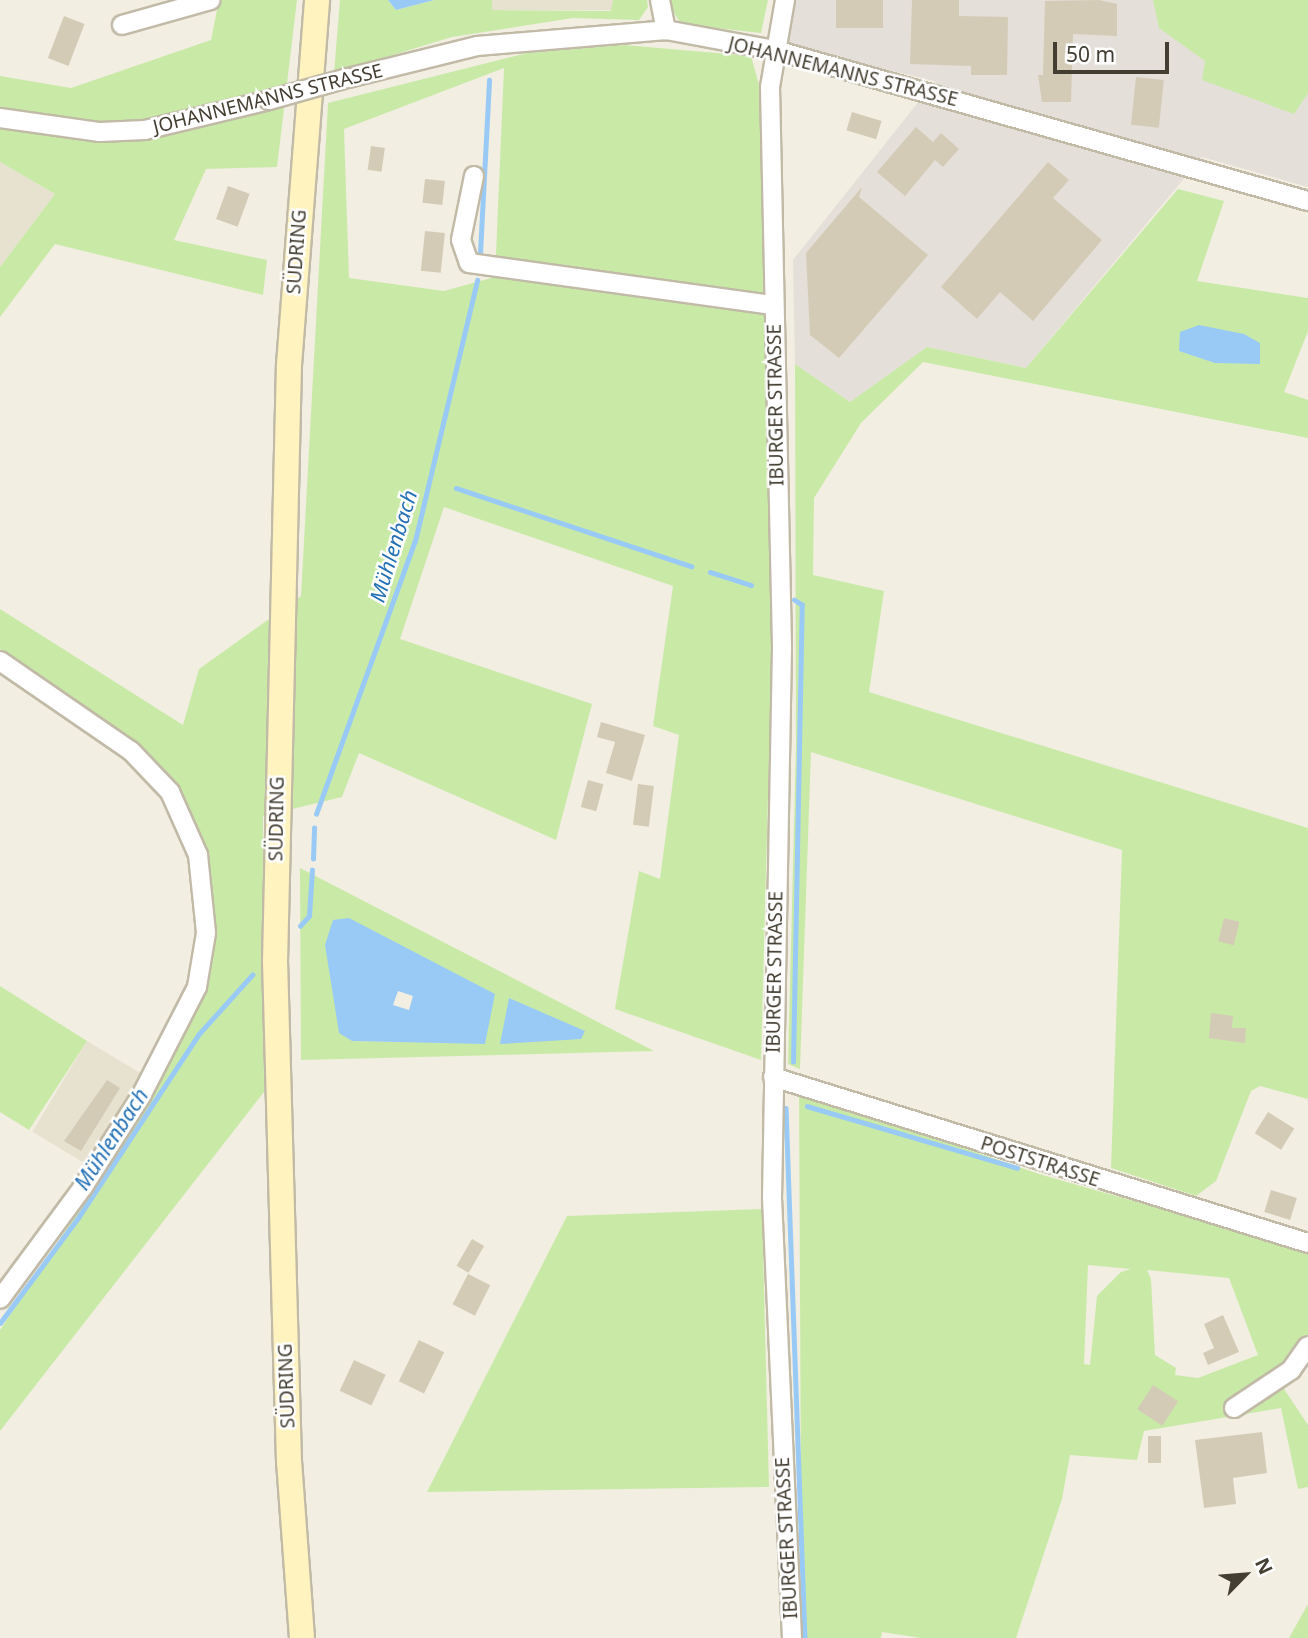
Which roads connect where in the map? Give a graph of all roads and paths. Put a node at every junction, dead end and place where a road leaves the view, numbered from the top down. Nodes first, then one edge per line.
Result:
1 (211, 0) edge
2 (317, 0) edge
3 (660, 0) edge
4 (785, 0) edge
5 (122, 25) dead end
6 (666, 30) junction
7 (775, 50) junction
8 (0, 118) edge
9 (474, 176) dead end
10 (1308, 201) edge
11 (774, 305) junction
12 (0, 661) edge
13 (773, 1077) junction
14 (1308, 1243) edge
15 (0, 1299) edge
16 (1308, 1346) edge
17 (1234, 1408) dead end
18 (302, 1638) edge
19 (792, 1638) edge

1 - 5 street
2 - 18 main road, SÜDRING
3 - 6 street
4 - 7 street, IBURGER STRASSE
6 - 7 street, JOHANNEMANNS STRASSE
6 - 8 street, JOHANNEMANNS STRASSE, bridge
7 - 10 street, JOHANNEMANNS STRASSE
7 - 11 street, IBURGER STRASSE
9 - 11 street, IBURGER STRASSE
11 - 13 street, IBURGER STRASSE
12 - 15 street
13 - 14 street, POSTSTRASSE
13 - 19 street, IBURGER STRASSE
16 - 17 street

